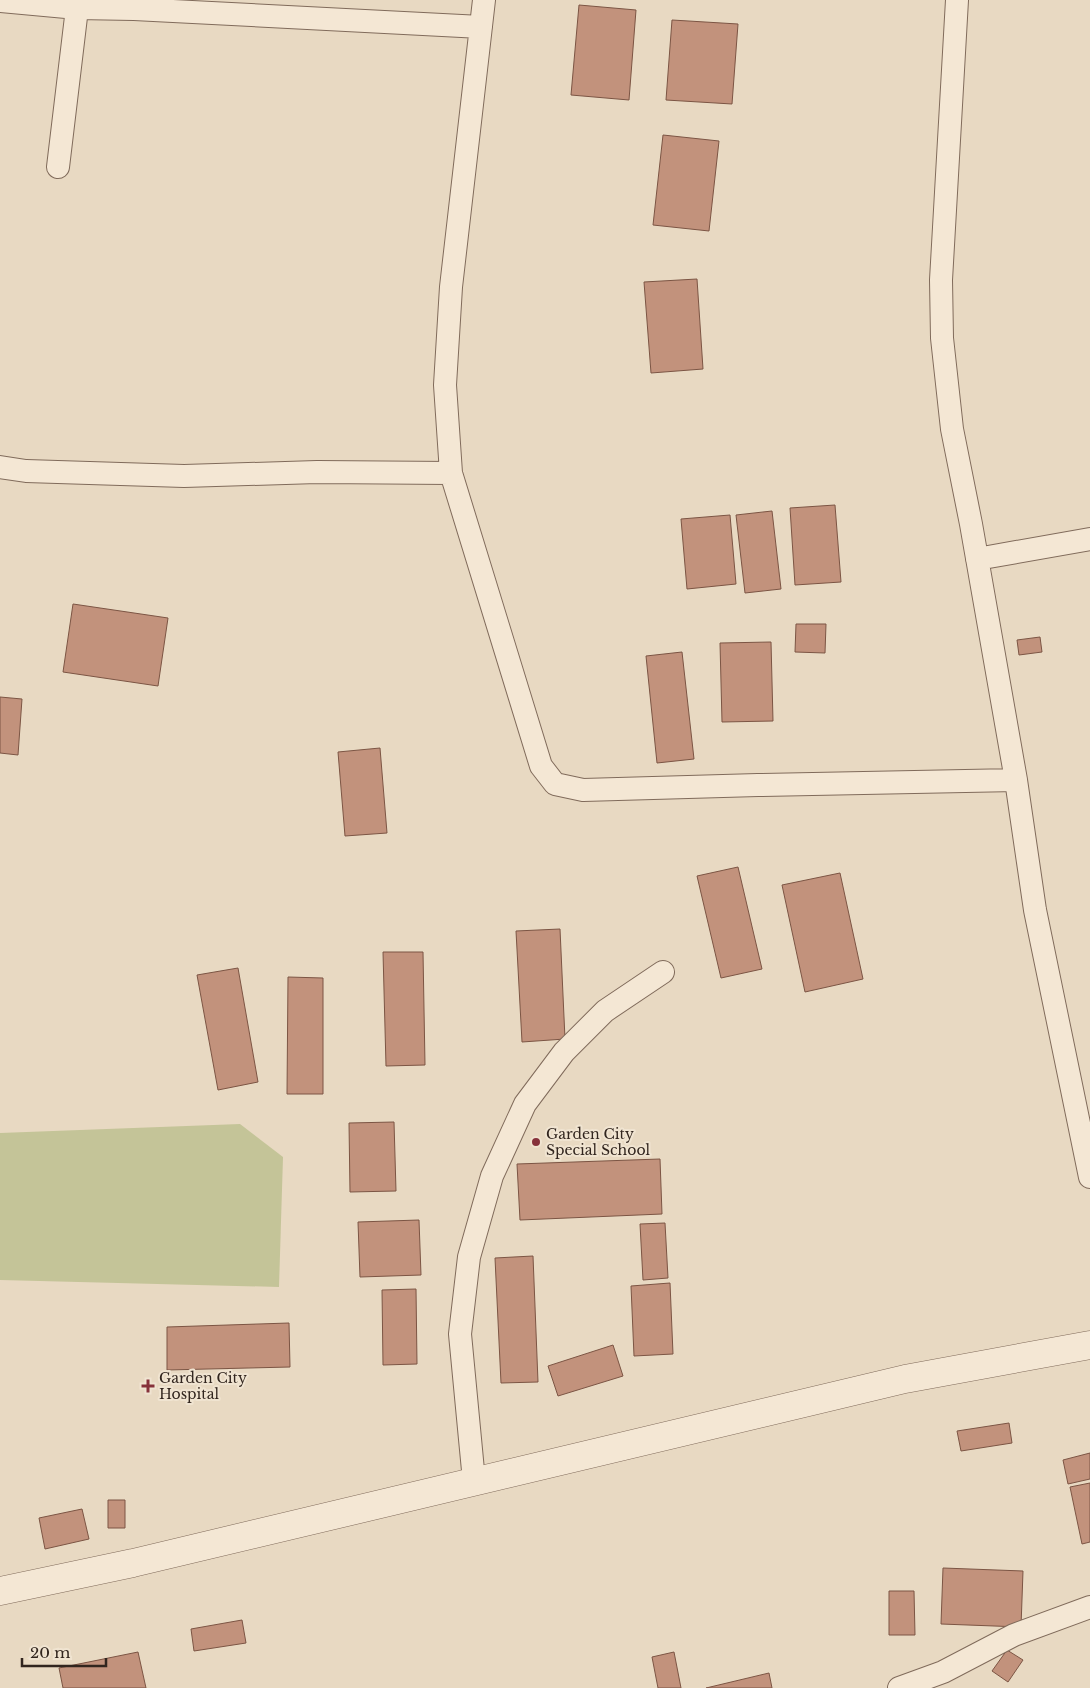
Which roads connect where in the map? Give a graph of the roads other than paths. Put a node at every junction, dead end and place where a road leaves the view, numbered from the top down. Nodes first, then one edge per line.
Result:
1 (484, 0) edge
2 (957, 0) edge
3 (0, 1) edge
4 (77, 4) edge
5 (481, 27) junction
6 (58, 167) dead end
7 (0, 467) edge
8 (451, 473) junction
9 (1090, 539) edge
10 (977, 559) junction
11 (1016, 780) junction
12 (663, 972) dead end
13 (1090, 1177) edge
14 (1090, 1345) edge
15 (474, 1481) junction
16 (0, 1591) edge
17 (1090, 1607) edge
18 (899, 1688) edge

1 - 5 street
2 - 10 street
3 - 4 street
4 - 5 street
4 - 6 street
5 - 8 street
7 - 8 street
8 - 11 street
9 - 10 street
10 - 11 street
11 - 13 street
12 - 15 street
14 - 15 street
15 - 16 street
17 - 18 street

